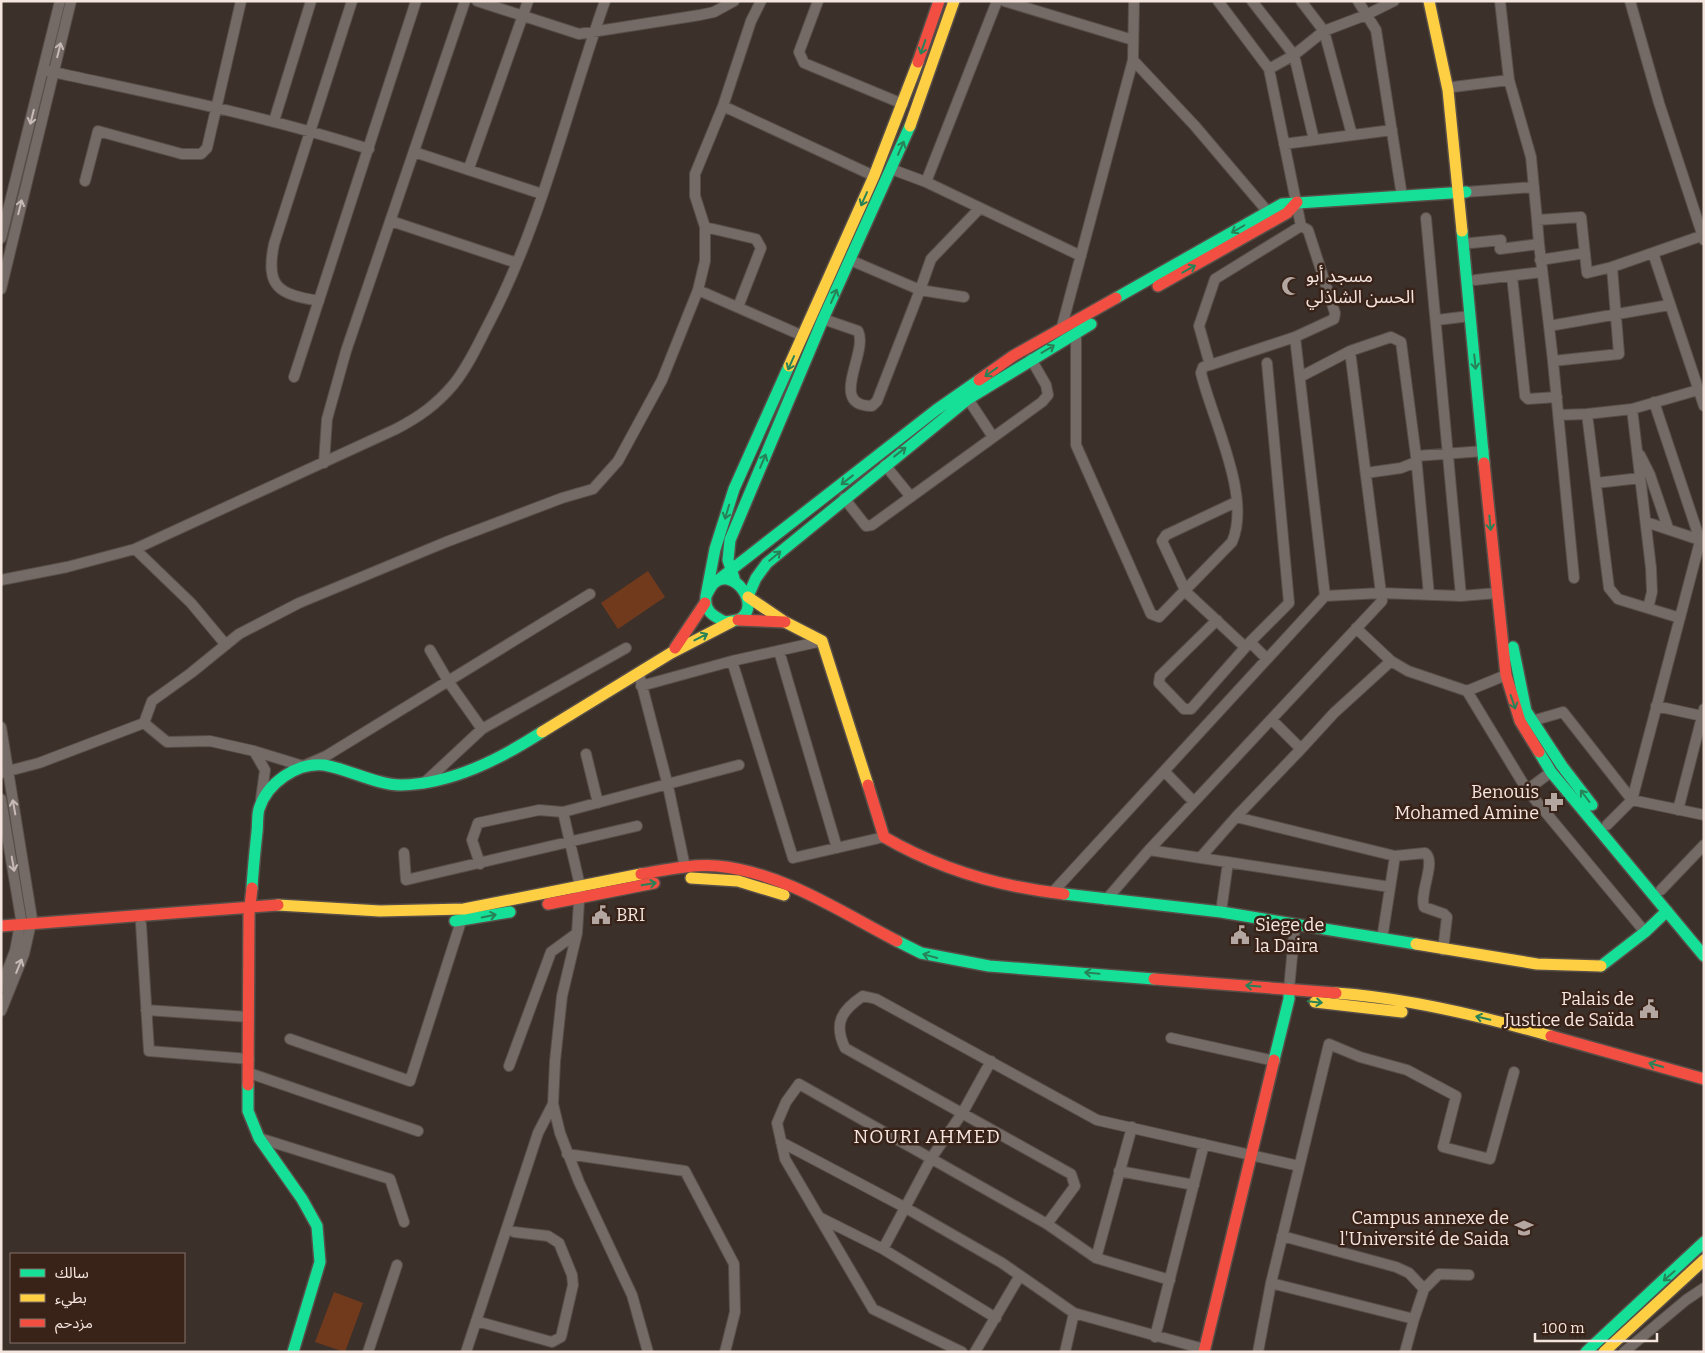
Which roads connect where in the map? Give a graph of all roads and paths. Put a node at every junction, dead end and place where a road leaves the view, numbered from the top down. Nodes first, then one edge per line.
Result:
1 (60, 1) edge
2 (71, 1) edge
3 (241, 1) edge
4 (311, 1) edge
5 (352, 1) edge
6 (416, 1) edge
7 (465, 1) edge
8 (477, 1) edge
9 (528, 1) edge
10 (605, 1) edge
11 (734, 1) edge
12 (761, 1) edge
13 (818, 1) edge
14 (939, 1) edge
15 (954, 1) edge
16 (997, 1) edge
17 (1004, 1) edge
18 (1134, 1) edge
19 (1218, 1) edge
20 (1252, 1) edge
21 (1301, 1) edge
22 (1358, 1) edge
23 (1394, 1) edge
24 (1430, 1) edge
25 (1438, 1) edge
26 (1500, 1) edge
27 (1630, 1) edge
28 (523, 15) junction
29 (1366, 15) junction
30 (1324, 31) junction
31 (594, 33) junction
32 (1133, 40) junction
33 (1294, 54) junction
34 (1133, 60) junction
35 (1269, 69) junction
36 (49, 71) junction
37 (1509, 80) junction
38 (1453, 87) junction
39 (903, 104) junction
40 (723, 106) junction
41 (216, 107) junction
42 (274, 121) junction
43 (310, 130) junction
44 (1392, 130) junction
45 (1352, 135) junction
46 (1314, 140) junction
47 (1284, 144) junction
48 (369, 150) junction
49 (414, 152) junction
50 (468, 168) junction
51 (891, 169) junction
52 (874, 176) junction
53 (85, 181) dead end
54 (926, 182) junction
55 (1534, 187) junction
56 (1462, 193) junction
57 (542, 194) junction
58 (1402, 196) junction
59 (1297, 202) junction
60 (980, 208) junction
61 (1268, 212) junction
62 (1426, 218) dead end
63 (1537, 220) junction
64 (391, 221) junction
65 (10, 225) junction
66 (1301, 226) junction
67 (705, 227) junction
68 (1703, 237) edge
69 (1, 238) edge
70 (1471, 243) junction
71 (1539, 244) junction
72 (1585, 253) junction
73 (1653, 253) junction
74 (1081, 256) junction
75 (850, 260) junction
76 (1540, 260) junction
77 (517, 263) junction
78 (1612, 266) junction
79 (1542, 272) junction
80 (1512, 276) junction
81 (1475, 280) junction
82 (1, 289) edge
83 (698, 290) junction
84 (920, 290) junction
85 (964, 297) dead end
86 (319, 301) junction
87 (1669, 305) junction
88 (738, 307) junction
89 (1616, 314) junction
90 (1470, 316) junction
91 (823, 320) junction
92 (1437, 320) junction
93 (1549, 326) junction
94 (1061, 330) junction
95 (1076, 332) junction
96 (804, 336) junction
97 (1296, 337) junction
98 (1350, 351) junction
99 (1032, 359) junction
100 (1554, 361) junction
101 (1267, 363) dead end
102 (1210, 365) junction
103 (294, 377) dead end
104 (1300, 377) junction
105 (1698, 390) junction
106 (1557, 397) junction
107 (968, 399) junction
108 (1654, 402) junction
109 (1704, 406) edge
110 (1632, 409) junction
111 (1587, 414) junction
112 (1559, 415) junction
113 (993, 437) junction
114 (1637, 450) junction
115 (1484, 451) junction
116 (1448, 454) junction
117 (1416, 459) junction
118 (324, 463) junction
119 (885, 464) junction
120 (1366, 473) junction
121 (1640, 478) junction
122 (1596, 484) junction
123 (912, 497) junction
124 (844, 498) junction
125 (1236, 502) junction
126 (1646, 522) junction
127 (1668, 528) junction
128 (1702, 539) edge
129 (135, 549) junction
130 (732, 577) junction
131 (1574, 578) dead end
132 (1, 580) edge
133 (1186, 592) junction
134 (1381, 593) junction
135 (1497, 593) junction
136 (590, 594) dead end
137 (1429, 595) junction
138 (748, 596) junction
139 (1325, 596) junction
140 (1461, 596) junction
141 (706, 599) junction
142 (1648, 608) junction
143 (1680, 618) junction
144 (1217, 620) junction
145 (734, 621) junction
146 (785, 622) junction
147 (1356, 628) junction
148 (822, 641) junction
149 (1247, 644) junction
150 (226, 645) junction
151 (626, 648) dead end
152 (430, 650) dead end
153 (779, 652) junction
154 (671, 653) junction
155 (1267, 659) junction
156 (732, 661) junction
157 (1391, 661) junction
158 (639, 674) junction
159 (1506, 674) junction
160 (448, 681) junction
161 (642, 686) junction
162 (1467, 691) junction
163 (1656, 706) junction
164 (1703, 712) edge
165 (1272, 720) junction
166 (1532, 721) junction
167 (144, 724) junction
168 (1, 728) edge
169 (482, 729) junction
170 (1301, 749) junction
171 (254, 751) junction
172 (586, 754) dead end
173 (303, 766) junction
174 (739, 766) dead end
175 (1164, 771) junction
176 (1551, 772) junction
177 (4, 773) edge
178 (423, 784) junction
179 (668, 786) junction
180 (1527, 790) junction
181 (1, 799) edge
182 (1632, 800) junction
183 (1194, 802) junction
184 (598, 803) junction
185 (259, 809) junction
186 (1678, 810) junction
187 (563, 812) junction
188 (1704, 815) edge
189 (1236, 817) junction
190 (637, 826) dead end
191 (1607, 826) junction
192 (884, 837) junction
193 (571, 841) junction
194 (1704, 845) edge
195 (837, 848) junction
196 (1149, 850) junction
197 (404, 853) dead end
198 (1396, 856) junction
199 (1200, 858) junction
200 (1228, 862) junction
201 (480, 864) junction
202 (685, 867) junction
203 (580, 886) junction
204 (1390, 887) junction
205 (1661, 890) junction
206 (1052, 893) junction
207 (579, 898) junction
208 (1106, 900) junction
209 (810, 908) dead end
210 (249, 911) junction
211 (1668, 911) junction
212 (1221, 912) junction
213 (463, 915) junction
214 (141, 924) junction
215 (1295, 925) junction
216 (1, 926) edge
217 (845, 927) dead end
218 (25, 929) junction
219 (1645, 932) junction
220 (577, 933) junction
221 (1, 935) edge
222 (1382, 940) junction
223 (1704, 943) edge
224 (1443, 950) junction
225 (1704, 956) edge
226 (1, 987) edge
227 (1289, 994) junction
228 (146, 1010) junction
229 (1, 1012) edge
230 (249, 1017) junction
231 (1171, 1038) dead end
232 (290, 1039) dead end
233 (249, 1058) junction
234 (991, 1061) junction
235 (1274, 1061) junction
236 (509, 1066) dead end
237 (1514, 1072) dead end
238 (249, 1073) junction
239 (1704, 1081) edge
240 (553, 1104) junction
241 (963, 1112) junction
242 (1132, 1127) junction
243 (418, 1131) dead end
244 (259, 1138) junction
245 (781, 1142) junction
246 (1204, 1144) junction
247 (567, 1154) junction
248 (1252, 1154) junction
249 (932, 1157) junction
250 (1299, 1166) junction
251 (1119, 1171) junction
252 (1194, 1185) junction
253 (906, 1208) junction
254 (818, 1216) junction
255 (404, 1222) dead end
256 (1047, 1224) junction
257 (514, 1232) dead end
258 (1282, 1236) junction
259 (1704, 1242) edge
260 (883, 1249) junction
261 (1096, 1258) junction
262 (1704, 1260) edge
263 (397, 1265) dead end
264 (1469, 1275) dead end
265 (1019, 1277) junction
266 (1170, 1280) junction
267 (1271, 1283) junction
268 (1704, 1288) edge
269 (1424, 1289) junction
270 (1074, 1313) junction
271 (996, 1318) junction
272 (1414, 1319) junction
273 (476, 1321) junction
274 (1155, 1337) junction
275 (1204, 1350) edge
276 (292, 1352) edge
277 (368, 1352) edge
278 (466, 1352) edge
279 (648, 1352) edge
280 (725, 1352) edge
281 (962, 1352) edge
282 (975, 1352) edge
283 (1065, 1352) edge
284 (1258, 1352) edge
285 (1405, 1352) edge
286 (1586, 1352) edge
287 (1604, 1352) edge
288 (1624, 1352) edge

1 - 36 street
36 -> 2 street
3 - 41 street
4 - 42 street
5 - 43 street
6 - 48 street
7 - 49 street
8 - 28 street
9 - 28 street
10 - 31 street
11 - 31 street
12 - 40 street
13 - 39 street
14 -> 39 main road
51 -> 15 main road
16 - 54 street
17 - 32 street
18 - 32 street
19 - 35 street
20 - 33 street
21 - 30 street
22 - 29 street
23 - 29 street
24 - 56 main road
25 - 38 main road
26 - 37 street
27 - 68 street
28 - 31 street
28 - 50 street
29 - 30 street
29 - 44 street
30 - 33 street
30 - 45 street
31 - 57 street
32 - 34 street
33 - 35 street
33 - 46 street
34 - 61 street
34 - 74 street
35 - 47 street
36 - 41 street
36 - 65 street
37 - 38 street
37 - 55 street
38 - 56 main road
39 - 52 main road
40 - 52 street
40 - 67 street
41 - 42 street
41 - 53 street
42 - 43 street
43 - 48 street
43 - 86 street
44 - 45 street
44 - 58 street
45 - 46 street
46 - 47 street
47 - 59 street
48 - 86 street
49 - 50 street
49 - 64 street
50 - 57 street
51 - 54 street
51 - 75 main road
52 -> 96 main road
54 - 60 street
55 - 56 street
55 - 63 street
56 - 58 main road
56 - 70 main road
56 - 90 main road
57 - 77 street
58 - 59 main road
59 - 61 main road
59 - 66 street
95 -> 59 main road
60 - 74 street
60 - 84 street
61 -> 94 main road
62 - 92 street
63 - 71 street
63 - 72 street
64 - 77 street
64 - 118 street
65 - 69 street
65 - 82 street
66 - 97 street
66 - 102 street
67 - 83 street
67 - 88 street
68 - 73 street
70 - 71 street
70 - 81 main road
71 - 76 street
72 - 76 street
72 - 78 street
73 - 78 street
73 - 87 street
74 - 94 street
75 - 84 street
91 -> 75 main road
76 - 79 street
77 - 118 street
78 - 89 street
79 - 80 street
79 - 93 street
80 - 81 street
80 - 106 street
81 - 166 main road
83 - 88 street
83 - 150 street
84 - 85 street
84 - 91 street
86 - 103 street
87 - 89 street
87 - 105 street
88 - 96 street
89 - 93 street
89 - 100 street
90 - 92 street
90 -> 115 main road
130 -> 91 main road
92 - 116 street
93 - 100 street
94 -> 130 main road
99 -> 95 main road
95 - 133 street
96 -> 141 main road
97 - 102 street
97 - 104 street
98 - 104 street
98 - 117 street
98 - 120 street
99 - 107 main road
99 - 113 street
100 - 106 street
101 - 149 street
102 - 125 street
104 - 139 street
105 - 108 street
105 - 109 street
106 - 112 street
107 - 113 street
119 -> 107 main road
108 - 110 street
108 - 128 street
110 - 111 street
110 - 114 street
111 - 112 street
111 - 122 street
112 - 131 street
113 - 123 street
114 - 121 street
114 - 127 street
115 - 116 street
115 -> 135 main road
116 - 117 street
116 - 140 street
117 - 120 street
117 - 137 street
118 - 129 street
119 - 123 street
119 - 124 main road
120 - 134 street
121 - 122 street
121 - 126 street
122 - 142 street
123 - 124 street
138 -> 124 main road
125 - 133 street
125 - 133 street
126 - 127 street
126 - 142 street
127 - 128 street
128 - 143 street
129 - 132 street
129 - 150 street
130 - 138 main road
130 - 141 main road
133 - 144 street
134 - 137 street
134 - 139 street
134 - 147 street
135 - 140 street
135 - 159 main road
136 - 160 street
137 - 140 street
138 - 145 main road
138 - 146 main road
139 - 155 street
141 - 145 main road
141 - 154 main road
142 - 143 street
143 - 163 street
144 - 149 street
144 - 149 street
145 - 146 main road
154 -> 145 main road
146 - 148 main road
147 - 157 street
147 - 165 street
148 - 153 street
148 - 192 main road
149 - 155 street
150 - 167 street
151 - 169 street
152 - 160 street
153 - 156 street
153 - 195 street
154 - 158 main road
155 - 175 street
156 - 161 street
156 - 195 street
157 - 162 street
157 - 170 street
158 - 161 street
158 - 178 main road
159 - 162 street
159 -> 176 main road
160 - 169 street
160 - 173 street
161 - 179 street
162 - 180 street
163 - 164 street
163 - 182 street
164 - 186 street
165 - 170 street
165 - 183 street
166 - 182 street
191 -> 166 main road
167 - 171 street
167 - 177 street
168 - 177 street
169 - 178 street
170 - 189 street
171 - 173 street
171 - 185 street
172 - 184 street
173 - 178 main road
173 - 185 main road
174 - 179 street
175 - 183 street
175 - 206 street
176 - 180 street
176 - 211 main road
218 -> 177 street
179 - 184 street
179 - 202 street
180 - 219 street
181 -> 218 street
182 - 186 street
182 - 191 street
183 - 196 street
184 - 187 street
185 - 210 main road
186 - 188 street
187 - 193 street
187 - 201 street
189 - 198 street
189 - 199 street
190 - 193 street
191 - 205 main road
192 - 195 street
192 - 206 main road
193 - 201 street
193 - 203 street
194 - 205 street
196 - 199 street
196 - 208 street
197 - 201 street
198 - 204 street
198 - 224 street
199 - 200 street
200 - 204 street
200 - 212 street
202 - 203 main road
227 -> 202 main road
203 - 207 street
203 - 213 main road
204 - 222 street
205 - 223 main road
206 - 208 main road
207 -> 209 main road
213 -> 207 main road
207 - 220 street
208 - 212 main road
210 - 213 main road
210 - 214 main road
210 - 218 main road
210 - 230 main road
211 - 219 main road
211 - 225 main road
212 - 215 main road
213 - 232 street
214 - 218 main road
214 - 228 street
215 - 222 main road
215 - 227 street
216 - 218 main road
217 - 227 main road
218 - 221 main road
218 - 226 street
229 -> 218 street
219 - 224 main road
220 - 236 street
220 - 240 street
222 - 224 main road
227 - 235 main road
227 - 239 main road
228 - 230 street
228 - 233 street
230 - 233 main road
231 - 235 street
233 - 238 main road
234 - 241 street
234 - 241 street
234 - 242 street
235 - 248 main road
237 - 250 street
238 - 243 street
238 - 244 main road
240 - 247 street
240 - 273 street
241 - 249 street
241 - 256 street
242 - 246 street
242 - 251 street
244 - 255 street
244 - 276 main road
245 - 249 street
245 - 253 street
245 - 254 street
246 - 248 street
246 - 252 street
247 - 279 street
247 - 280 street
248 - 250 street
248 - 275 main road
249 - 253 street
249 - 256 street
250 - 258 street
251 - 252 street
251 - 261 street
252 - 266 street
253 - 260 street
253 - 265 street
254 - 260 street
254 - 281 street
256 - 261 street
257 - 273 street
258 - 267 street
258 - 269 street
259 -> 286 main road
260 - 271 street
261 - 266 street
262 - 287 main road
263 - 277 street
264 - 269 street
265 - 270 street
265 - 271 street
266 - 274 street
267 - 272 street
267 - 284 street
268 - 288 street
269 - 272 street
270 - 274 street
270 - 283 street
271 - 282 street
272 - 285 street
273 - 278 street
274 - 275 street

